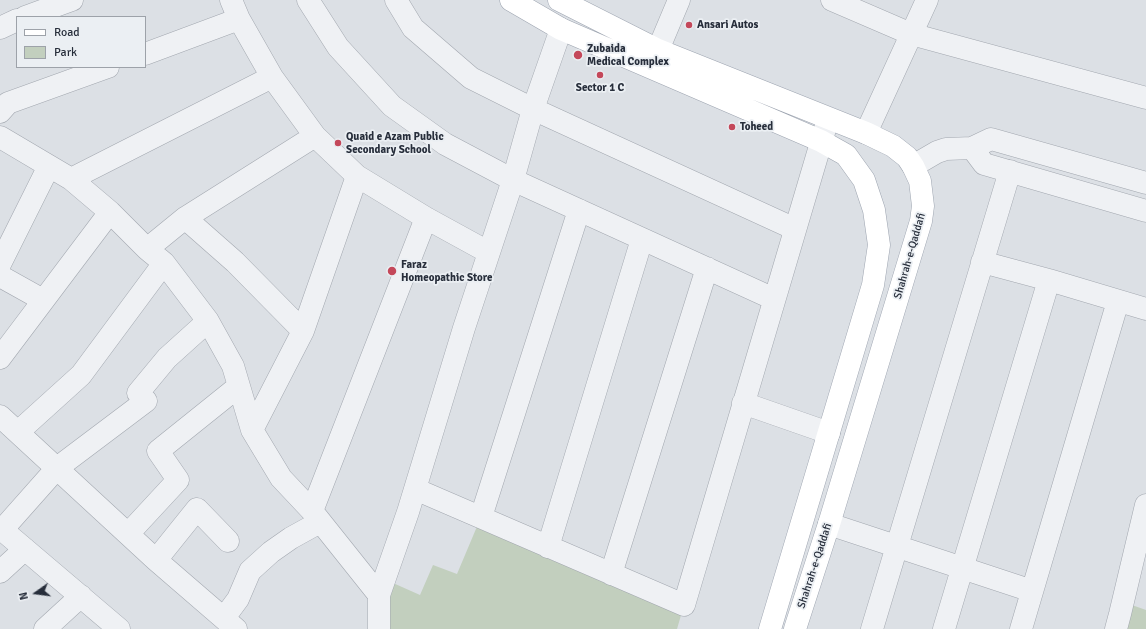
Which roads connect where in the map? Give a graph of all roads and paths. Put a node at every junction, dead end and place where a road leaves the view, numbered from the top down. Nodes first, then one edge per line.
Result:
1 (72, 0) edge
2 (308, 0) edge
3 (396, 0) edge
4 (511, 0) edge
5 (559, 0) edge
6 (679, 0) edge
7 (832, 0) edge
8 (927, 0) edge
9 (235, 10) edge
10 (28, 16) edge
11 (16, 20) edge
12 (0, 28) edge
13 (561, 28) junction
14 (911, 34) junction
15 (658, 50) junction
16 (146, 54) edge
17 (105, 68) edge
18 (272, 77) junction
19 (1146, 98) edge
20 (533, 109) junction
21 (0, 112) edge
22 (828, 118) junction
23 (866, 134) junction
24 (315, 136) junction
25 (0, 138) edge
26 (821, 142) junction
27 (972, 148) junction
28 (49, 166) junction
29 (914, 166) junction
30 (1010, 171) junction
31 (357, 176) junction
32 (71, 179) junction
33 (513, 180) junction
34 (1146, 183) edge
35 (578, 210) junction
36 (1146, 211) edge
37 (110, 212) junction
38 (185, 218) junction
39 (426, 218) junction
40 (795, 229) junction
41 (642, 239) junction
42 (147, 250) junction
43 (488, 252) junction
44 (982, 262) junction
45 (164, 263) junction
46 (0, 264) edge
47 (707, 268) junction
48 (0, 276) edge
49 (1049, 280) junction
50 (774, 299) junction
51 (43, 300) junction
52 (1118, 301) junction
53 (1146, 308) edge
54 (208, 321) junction
55 (303, 331) junction
56 (0, 358) edge
57 (239, 386) junction
58 (744, 403) junction
59 (0, 416) edge
60 (252, 430) junction
61 (18, 432) junction
62 (829, 433) junction
63 (57, 468) junction
64 (415, 489) junction
65 (1146, 506) edge
66 (316, 517) junction
67 (481, 518) junction
68 (829, 524) junction
69 (1, 529) edge
70 (128, 534) junction
71 (228, 541) dead end
72 (897, 546) junction
73 (548, 547) junction
74 (25, 549) junction
75 (156, 560) junction
76 (962, 568) junction
77 (0, 572) edge
78 (611, 574) junction
79 (1032, 591) junction
80 (379, 595) junction
81 (81, 596) junction
82 (230, 624) edge
83 (44, 629) edge
84 (119, 629) edge
85 (379, 629) edge
86 (770, 629) edge
87 (795, 629) edge
88 (872, 629) edge
89 (944, 629) edge
90 (1020, 629) edge
91 (1116, 629) edge

1 - 10 street
2 - 33 street
3 - 20 street
4 - 13 main road
5 - 15 main road, Shahrah-e-Qaddafi
6 - 15 street
7 - 14 street
8 - 14 street
9 - 16 street
9 - 18 street
11 - 12 street
13 - 20 street
13 - 26 main road
14 - 19 street
14 - 23 street
15 - 22 main road, Shahrah-e-Qaddafi
17 - 21 street
18 - 24 street
18 - 32 street
20 - 33 street
20 - 40 street
22 - 23 main road, Shahrah-e-Qaddafi
22 - 26 street
23 - 29 main road, Shahrah-e-Qaddafi
24 - 31 street
24 - 38 street
25 - 28 street
26 - 40 street
26 - 62 main road
27 - 29 street
27 - 30 street
27 - 34 street
28 - 32 street
28 - 46 street
29 - 68 main road, Shahrah-e-Qaddafi
30 - 36 street
30 - 44 street
31 - 39 street
31 - 55 street
32 - 37 street
33 - 35 street
33 - 43 street
35 - 41 street
35 - 67 street
37 - 42 street
37 - 51 street
38 - 42 street
38 - 55 street
39 - 43 street
39 - 66 street
40 - 50 street
41 - 47 street
41 - 73 street
42 - 45 street
43 - 64 street
44 - 49 street
44 - 72 street
45 - 54 street
45 - 61 street
47 - 50 street
47 - 78 street
48 - 51 street
49 - 52 street
49 - 76 street
50 - 58 street
51 - 56 street
52 - 53 street
52 - 79 street
54 - 57 street
54 - 63 street
55 - 60 street
57 - 60 street
57 - 70 street
58 - 62 street
58 - 78 street
59 - 61 street
60 - 66 street
61 - 63 street
62 - 86 main road
63 - 69 street
63 - 70 street
64 - 67 street
64 - 80 street
65 - 91 street
66 - 80 street
66 - 82 street
67 - 73 street
68 - 72 street
68 - 87 main road, Shahrah-e-Qaddafi
69 - 74 street
70 - 75 street
71 - 75 street
72 - 76 street
72 - 88 street
73 - 78 street
74 - 77 street
74 - 81 street
75 - 82 street
76 - 79 street
76 - 89 street
79 - 90 street
80 - 85 street
81 - 83 street
81 - 84 street

